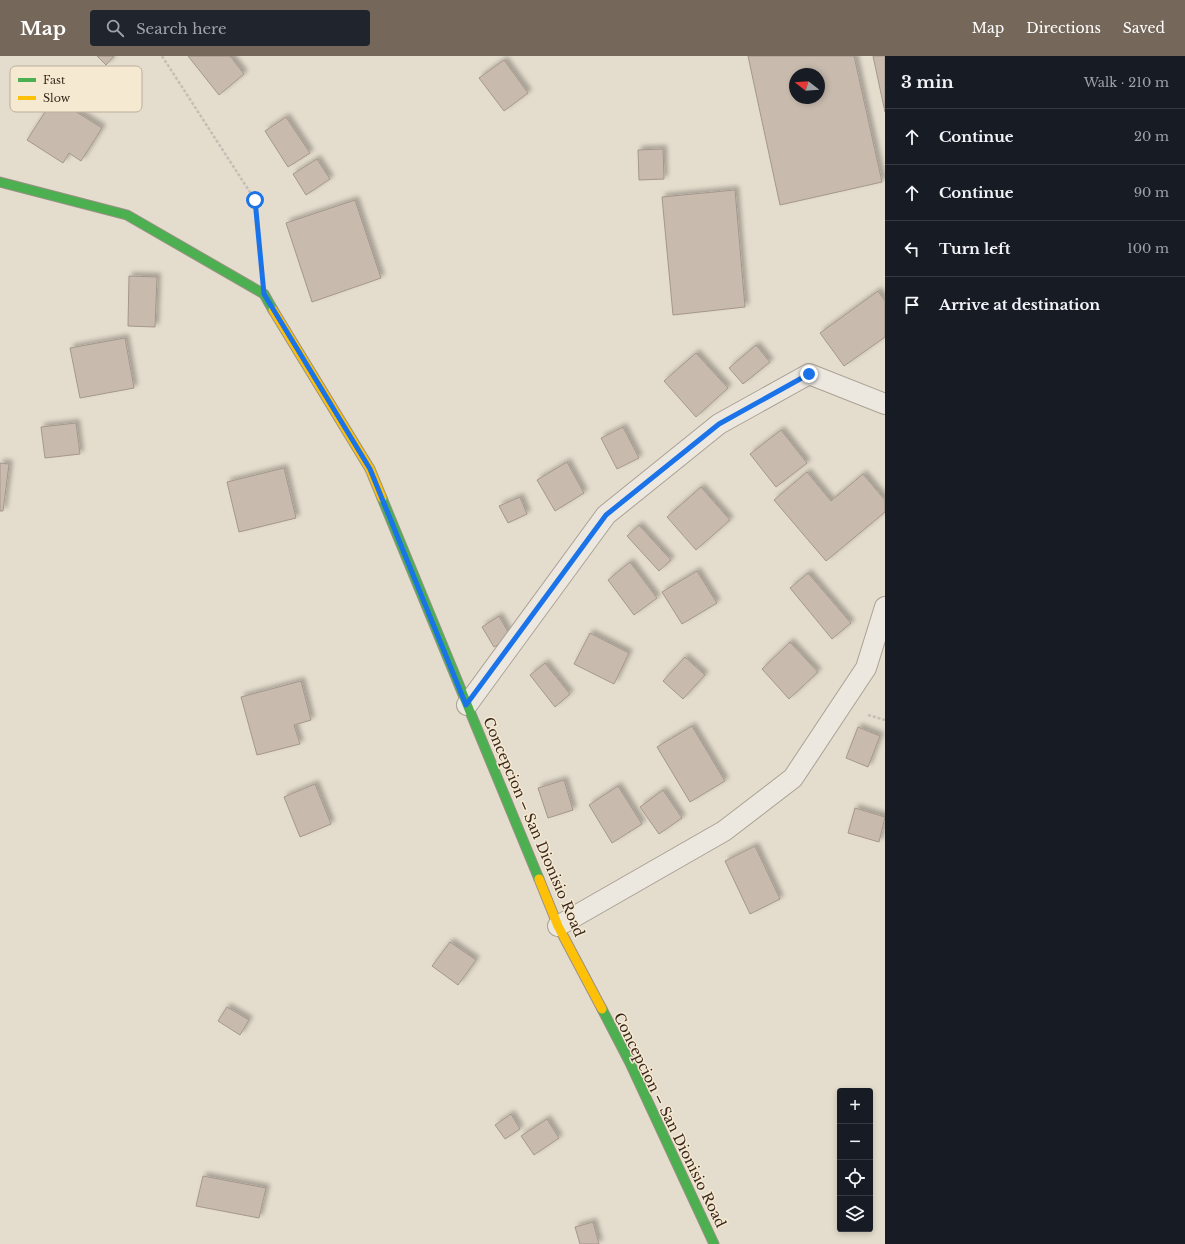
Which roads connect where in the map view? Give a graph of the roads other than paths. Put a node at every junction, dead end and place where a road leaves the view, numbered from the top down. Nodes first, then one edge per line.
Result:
1 (0, 182) edge
2 (885, 404) edge
3 (885, 607) edge
4 (466, 705) junction
5 (558, 926) junction
6 (714, 1244) edge

1 - 4 main road, Concepcion – San Dionisio Road
2 - 4 lane
3 - 5 lane
4 - 5 main road, Concepcion – San Dionisio Road
5 - 6 main road, Concepcion – San Dionisio Road

